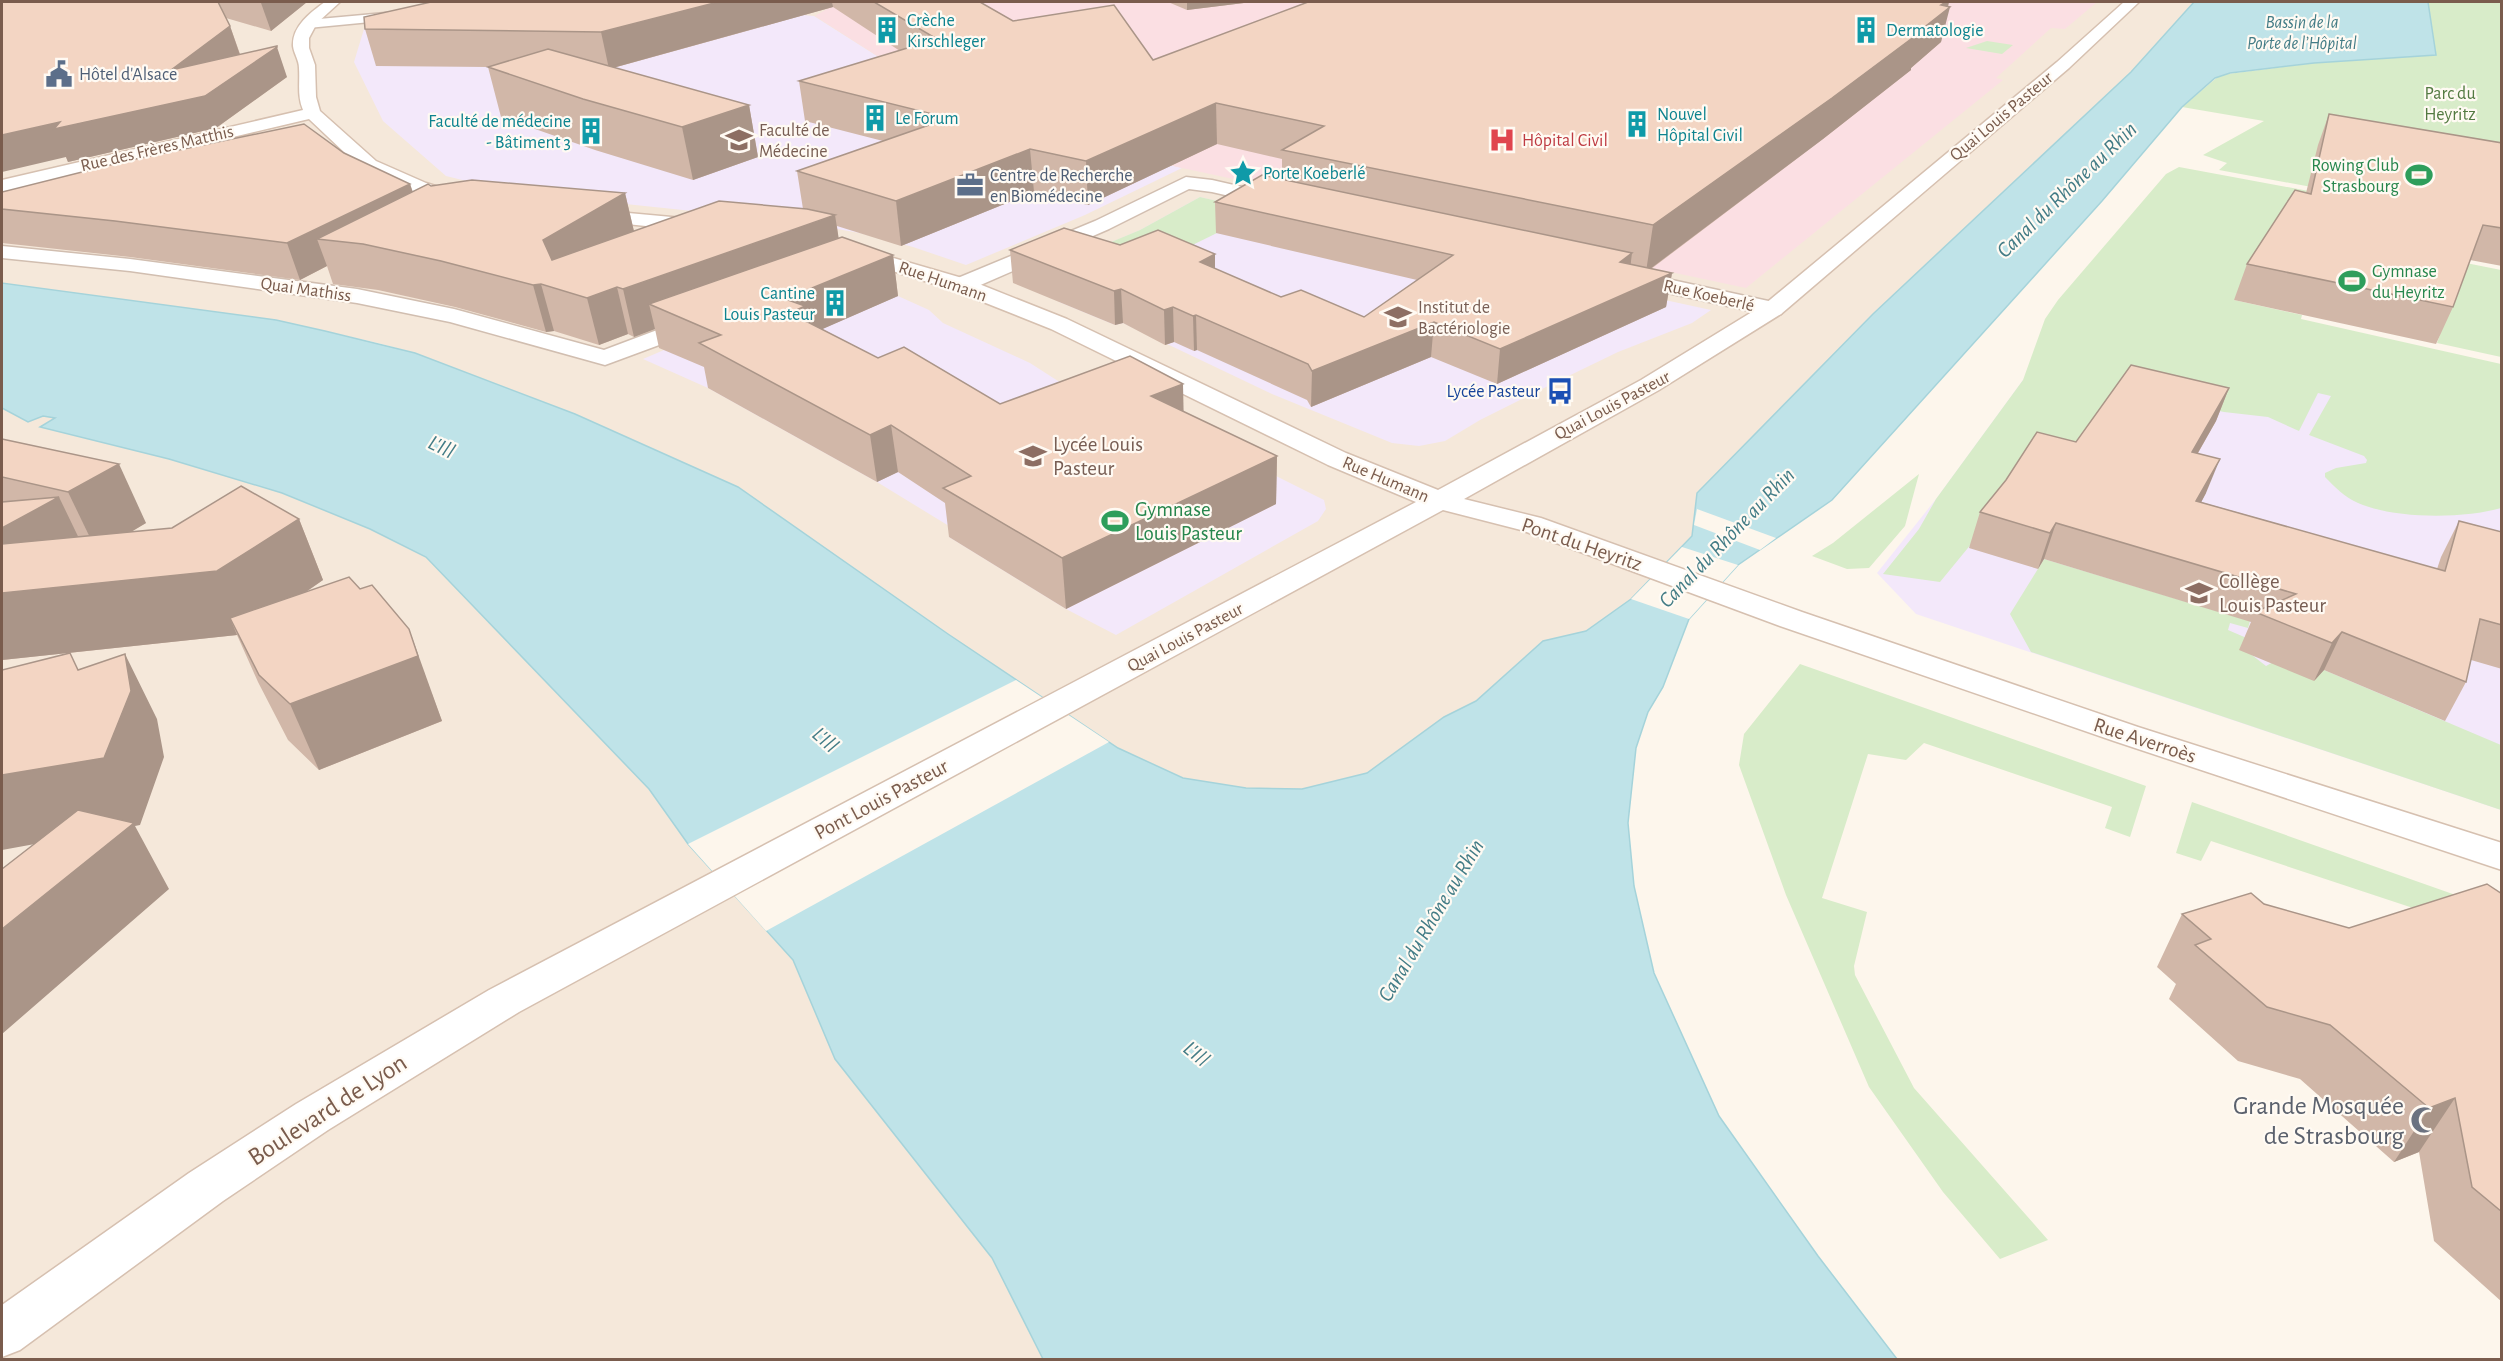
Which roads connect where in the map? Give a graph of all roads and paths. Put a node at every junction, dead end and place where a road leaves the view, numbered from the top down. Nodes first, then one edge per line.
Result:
1 (333, 2) edge
2 (2132, 2) edge
3 (420, 15) edge
4 (308, 24) junction
5 (313, 113) junction
6 (342, 141) junction
7 (320, 146) edge
8 (2, 186) edge
9 (1294, 204) edge
10 (567, 213) edge
11 (441, 216) edge
12 (720, 228) edge
13 (2, 252) edge
14 (837, 258) edge
15 (339, 270) dead end
16 (1609, 273) edge
17 (961, 285) junction
18 (304, 288) junction
19 (1773, 309) junction
20 (717, 315) edge
21 (1439, 501) junction
22 (1791, 619) joint
23 (1093, 686) joint
24 (2502, 857) edge
25 (669, 911) joint
26 (2, 1334) edge

1 - 4 street
2 - 19 street, Quai Louis Pasteur
3 - 4 street
4 - 5 street
5 - 6 street
5 - 8 street, Rue des Frères Matthis
6 - 7 street
6 - 11 street
9 - 17 street
10 - 12 street
13 - 18 street, Quai Mathiss
14 - 17 street, Rue Humann
15 - 18 street
16 - 19 street, Rue Koeberlé
17 - 21 street, Rue Humann
18 - 20 street, Quai Mathiss
19 - 21 street, Quai Louis Pasteur
21 - 22 street, Pont du Heyritz
21 - 23 street, Quai Louis Pasteur
22 - 24 street, Rue Averroès
23 - 25 street, Pont Louis Pasteur
25 - 26 street, Boulevard de Lyon

